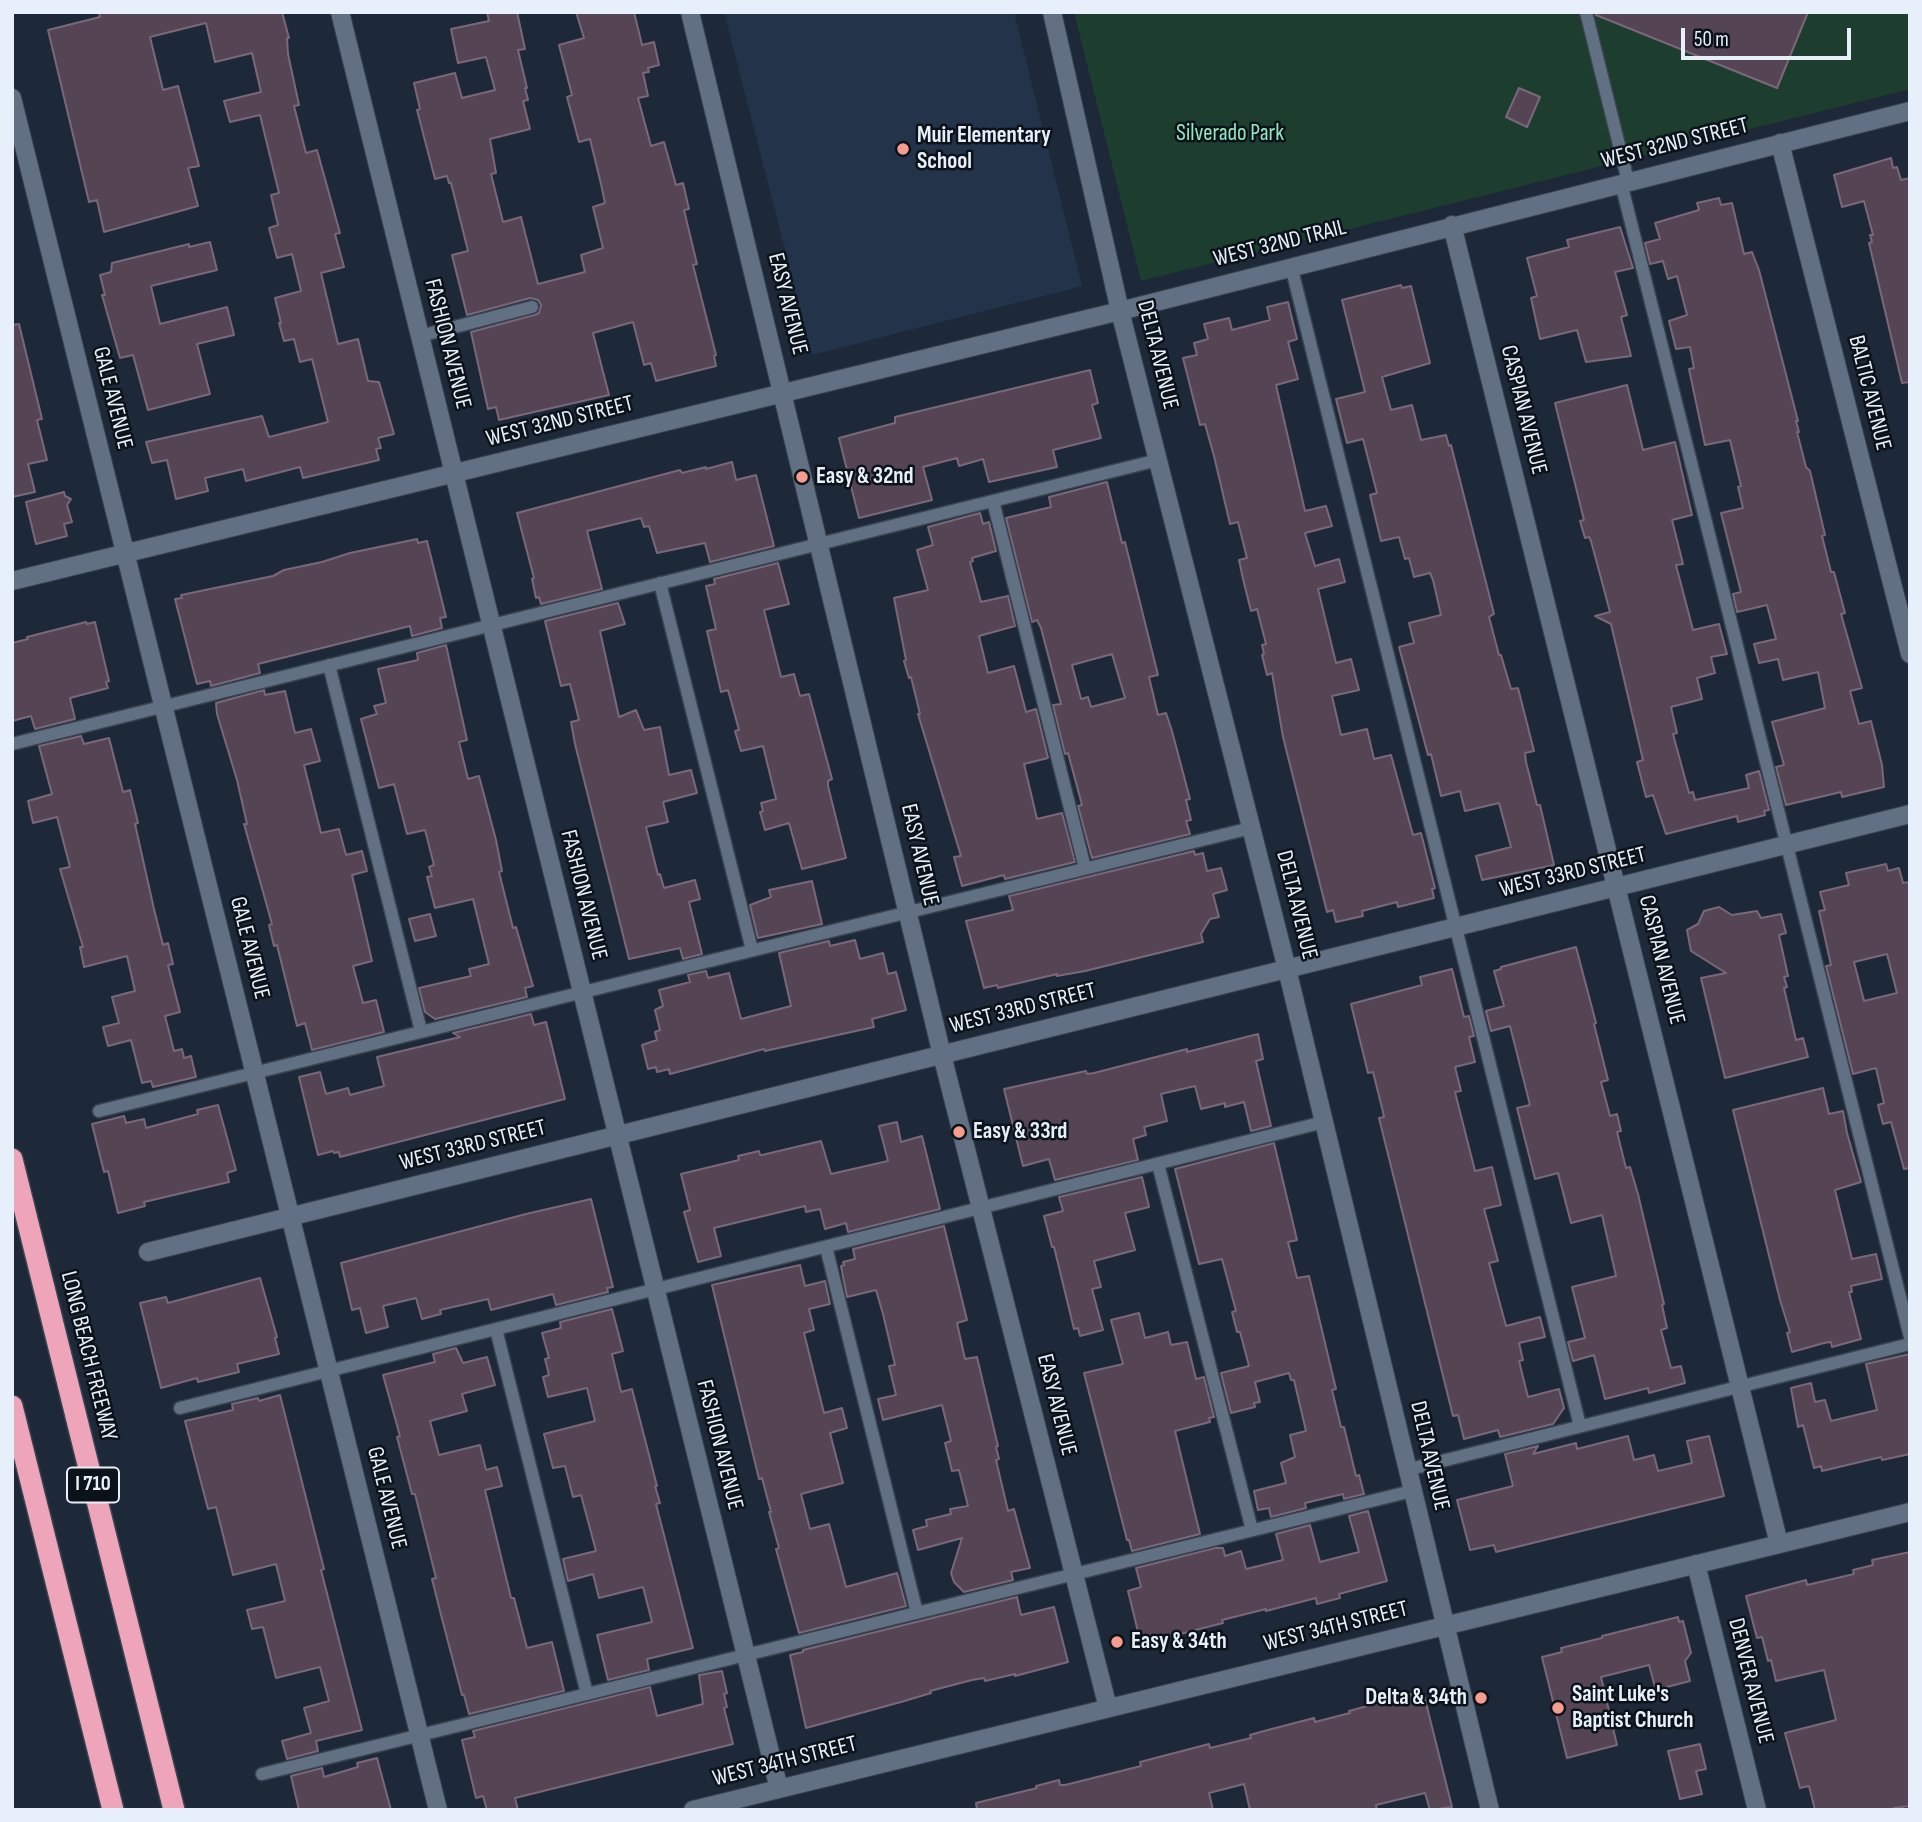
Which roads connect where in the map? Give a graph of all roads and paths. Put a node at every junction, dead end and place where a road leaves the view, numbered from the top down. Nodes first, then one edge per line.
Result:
1 (340, 12) edge
2 (690, 12) edge
3 (1052, 12) edge
4 (1587, 12) edge
5 (12, 98) edge
6 (1910, 111) edge
7 (1780, 143) junction
8 (1624, 182) junction
9 (1452, 225) junction
10 (1290, 267) junction
11 (532, 307) dead end
12 (1120, 310) junction
13 (420, 336) junction
14 (783, 393) junction
15 (1158, 460) junction
16 (454, 473) junction
17 (993, 501) junction
18 (819, 544) junction
19 (125, 554) junction
20 (12, 582) edge
21 (660, 583) junction
22 (491, 625) junction
23 (1910, 654) edge
24 (329, 665) junction
25 (163, 706) junction
26 (12, 744) edge
27 (1910, 814) edge
28 (1251, 828) junction
29 (1786, 845) junction
30 (1085, 868) junction
31 (1617, 887) junction
32 (907, 912) junction
33 (1454, 928) junction
34 (752, 950) junction
35 (1287, 969) junction
36 (582, 992) junction
37 (421, 1031) junction
38 (942, 1055) junction
39 (254, 1072) junction
40 (99, 1111) dead end
41 (1324, 1122) junction
42 (618, 1135) junction
43 (12, 1159) edge
44 (1158, 1164) junction
45 (981, 1208) junction
46 (291, 1216) junction
47 (826, 1247) junction
48 (148, 1252) dead end
49 (656, 1289) junction
50 (496, 1329) junction
51 (1910, 1337) edge
52 (1910, 1345) edge
53 (329, 1371) junction
54 (1740, 1387) junction
55 (12, 1406) edge
56 (180, 1408) dead end
57 (1580, 1426) junction
58 (1406, 1469) junction
59 (1412, 1491) junction
60 (1910, 1512) edge
61 (1252, 1530) junction
62 (1779, 1544) junction
63 (1696, 1564) junction
64 (1074, 1574) junction
65 (918, 1613) junction
66 (1444, 1626) junction
67 (746, 1655) junction
68 (587, 1694) junction
69 (1108, 1708) junction
70 (419, 1735) junction
71 (261, 1774) dead end
72 (779, 1789) junction
73 (113, 1810) edge
74 (174, 1810) edge
75 (438, 1810) edge
76 (693, 1810) edge
77 (1490, 1810) edge
78 (1757, 1810) edge

1 - 13 street, FASHION AVENUE
2 - 14 street, EASY AVENUE
3 - 12 street, DELTA AVENUE
4 - 8 lane
5 - 19 street, GALE AVENUE
6 - 7 street, WEST 32ND STREET
7 - 8 street, WEST 32ND STREET
7 - 23 street, BALTIC AVENUE
8 - 9 street, WEST 32ND STREET
8 - 29 lane
9 - 10 street, WEST 32ND TRAIL
9 - 31 street, CASPIAN AVENUE
10 - 12 street, WEST 32ND TRAIL
10 - 33 lane
11 - 13 lane
12 - 14 street, WEST 32ND STREET
12 - 15 street, DELTA AVENUE
13 - 16 street, FASHION AVENUE
14 - 16 street, WEST 32ND STREET
14 - 18 street, EASY AVENUE
15 - 17 lane
15 - 28 street, DELTA AVENUE
16 - 19 street, WEST 32ND STREET
16 - 22 street, FASHION AVENUE
17 - 18 lane
17 - 30 lane
18 - 21 lane
18 - 32 street, EASY AVENUE
19 - 20 street, WEST 32ND STREET
19 - 25 street, GALE AVENUE
21 - 22 lane
21 - 34 lane
22 - 24 lane
22 - 36 street, FASHION AVENUE
24 - 25 lane
24 - 37 lane
25 - 26 lane
25 - 39 street, GALE AVENUE
27 - 29 street, WEST 33RD STREET
28 - 30 lane
28 - 35 street, DELTA AVENUE
29 - 31 street, WEST 33RD STREET
29 - 51 lane
30 - 32 lane
31 - 33 street, WEST 33RD STREET
31 - 54 street, CASPIAN AVENUE
32 - 34 lane
32 - 38 street, EASY AVENUE
33 - 35 street, WEST 33RD STREET
33 - 57 lane
34 - 36 lane
35 - 38 street, WEST 33RD STREET
35 - 41 street, DELTA AVENUE
36 - 37 lane
36 - 42 street, FASHION AVENUE
37 - 39 lane
38 - 42 street, WEST 33RD STREET
38 - 45 street, EASY AVENUE
39 - 40 lane
39 - 46 street, GALE AVENUE
41 - 44 lane
41 - 58 street, DELTA AVENUE
42 - 46 street, WEST 33RD STREET
42 - 49 street, FASHION AVENUE
43 - 74 highway, LONG BEACH FREEWAY / I 710
44 - 45 lane
44 - 61 lane
45 - 47 lane
45 - 64 street, EASY AVENUE
46 - 48 street, WEST 33RD STREET
46 - 53 street, GALE AVENUE
47 - 49 lane
47 - 65 lane
49 - 50 lane
49 - 67 street, FASHION AVENUE
50 - 53 lane
50 - 68 lane
52 - 54 lane
53 - 56 lane
53 - 70 street, GALE AVENUE
54 - 57 lane
54 - 62 street, CASPIAN AVENUE
55 - 73 highway, I 710
57 - 58 lane
58 - 59 street, DELTA AVENUE
59 - 61 lane
59 - 66 street, DELTA AVENUE
60 - 62 street, WEST 34TH STREET
61 - 64 lane
62 - 63 street, WEST 34TH STREET
63 - 66 street, WEST 34TH STREET
63 - 78 street, DENVER AVENUE
64 - 65 lane
64 - 69 street, EASY AVENUE
65 - 67 lane
66 - 69 street, WEST 34TH STREET
66 - 77 street, DELTA AVENUE
67 - 68 lane
67 - 72 street, FASHION AVENUE
68 - 70 lane
69 - 72 street, WEST 34TH STREET
70 - 71 lane
70 - 75 street, GALE AVENUE
72 - 76 street, WEST 34TH STREET

